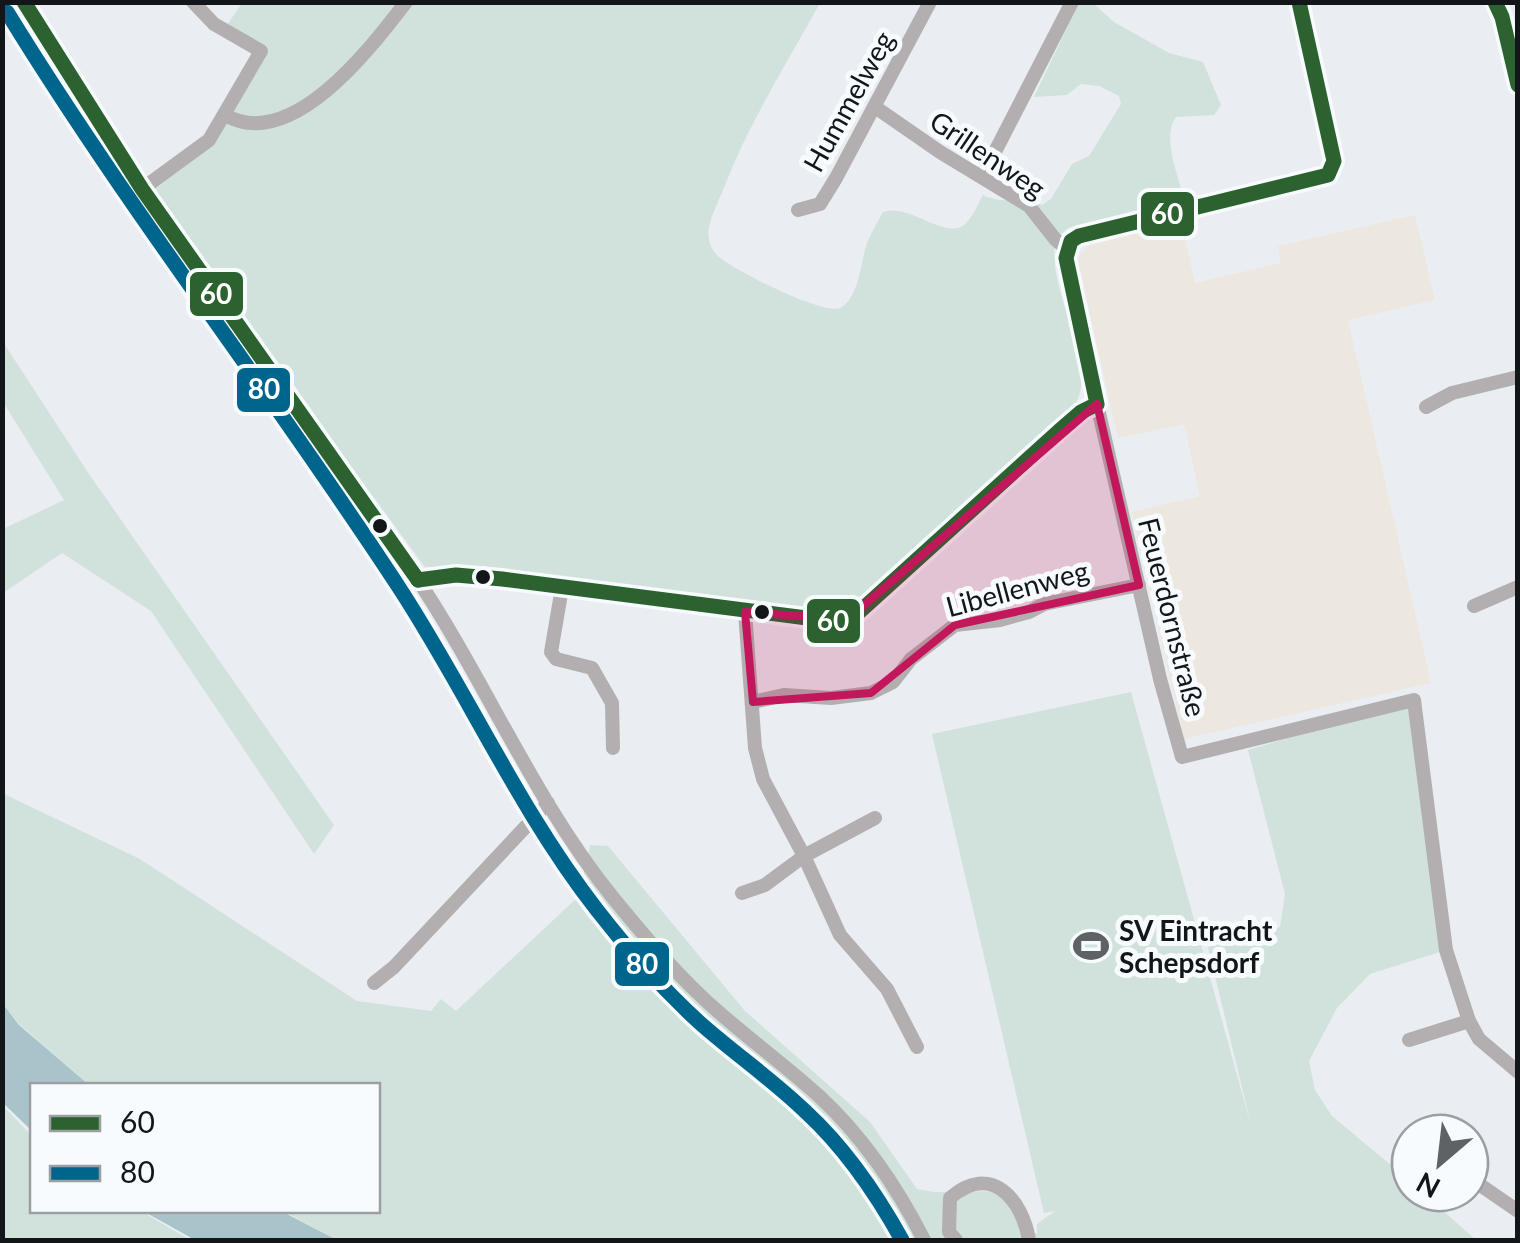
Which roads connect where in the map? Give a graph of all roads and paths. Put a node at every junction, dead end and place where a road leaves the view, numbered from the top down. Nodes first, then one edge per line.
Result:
1 (24, 2) edge
2 (193, 2) edge
3 (406, 2) edge
4 (930, 2) edge
5 (1072, 2) edge
6 (1298, 2) edge
7 (1495, 2) edge
8 (1513, 48) edge
9 (1518, 87) edge
10 (875, 107) junction
11 (225, 116) junction
12 (982, 177) junction
13 (142, 189) junction
14 (798, 210) dead end
15 (1067, 249) junction
16 (1518, 378) edge
17 (1098, 404) junction
18 (1426, 407) dead end
19 (418, 580) junction
20 (1138, 585) junction
21 (1518, 587) edge
22 (562, 588) junction
23 (1474, 606) dead end
24 (745, 612) junction
25 (753, 702) junction
26 (613, 748) dead end
27 (548, 803) junction
28 (875, 818) dead end
29 (804, 856) junction
30 (742, 893) dead end
31 (374, 983) dead end
32 (1469, 1021) junction
33 (1409, 1040) dead end
34 (917, 1047) dead end
35 (1518, 1072) edge
36 (1490, 1192) edge
37 (1518, 1211) edge
38 (952, 1236) edge
39 (922, 1238) edge
40 (1029, 1240) edge

1 - 13 street
2 - 11 street
3 - 11 street
4 - 10 street, Hummelweg
5 - 12 street
6 - 15 street
7 - 8 street
8 - 9 street
10 - 12 street, Grillenweg
10 - 14 street, Hummelweg
11 - 13 street
12 - 15 street, Grillenweg
13 - 19 street
15 - 17 street, Feuerdornstraße
16 - 18 street
17 - 20 street, Feuerdornstraße
17 - 24 street
19 - 22 street
19 - 27 street
20 - 25 street, Libellenweg
20 - 32 street, Feuerdornstraße
21 - 23 street
22 - 24 street
22 - 26 street
24 - 25 street
25 - 29 street
27 - 31 street
27 - 39 street
28 - 29 street
29 - 30 street
29 - 34 street
32 - 33 street
32 - 35 street, Feuerdornstraße
36 - 37 street
38 - 39 street
38 - 40 street

